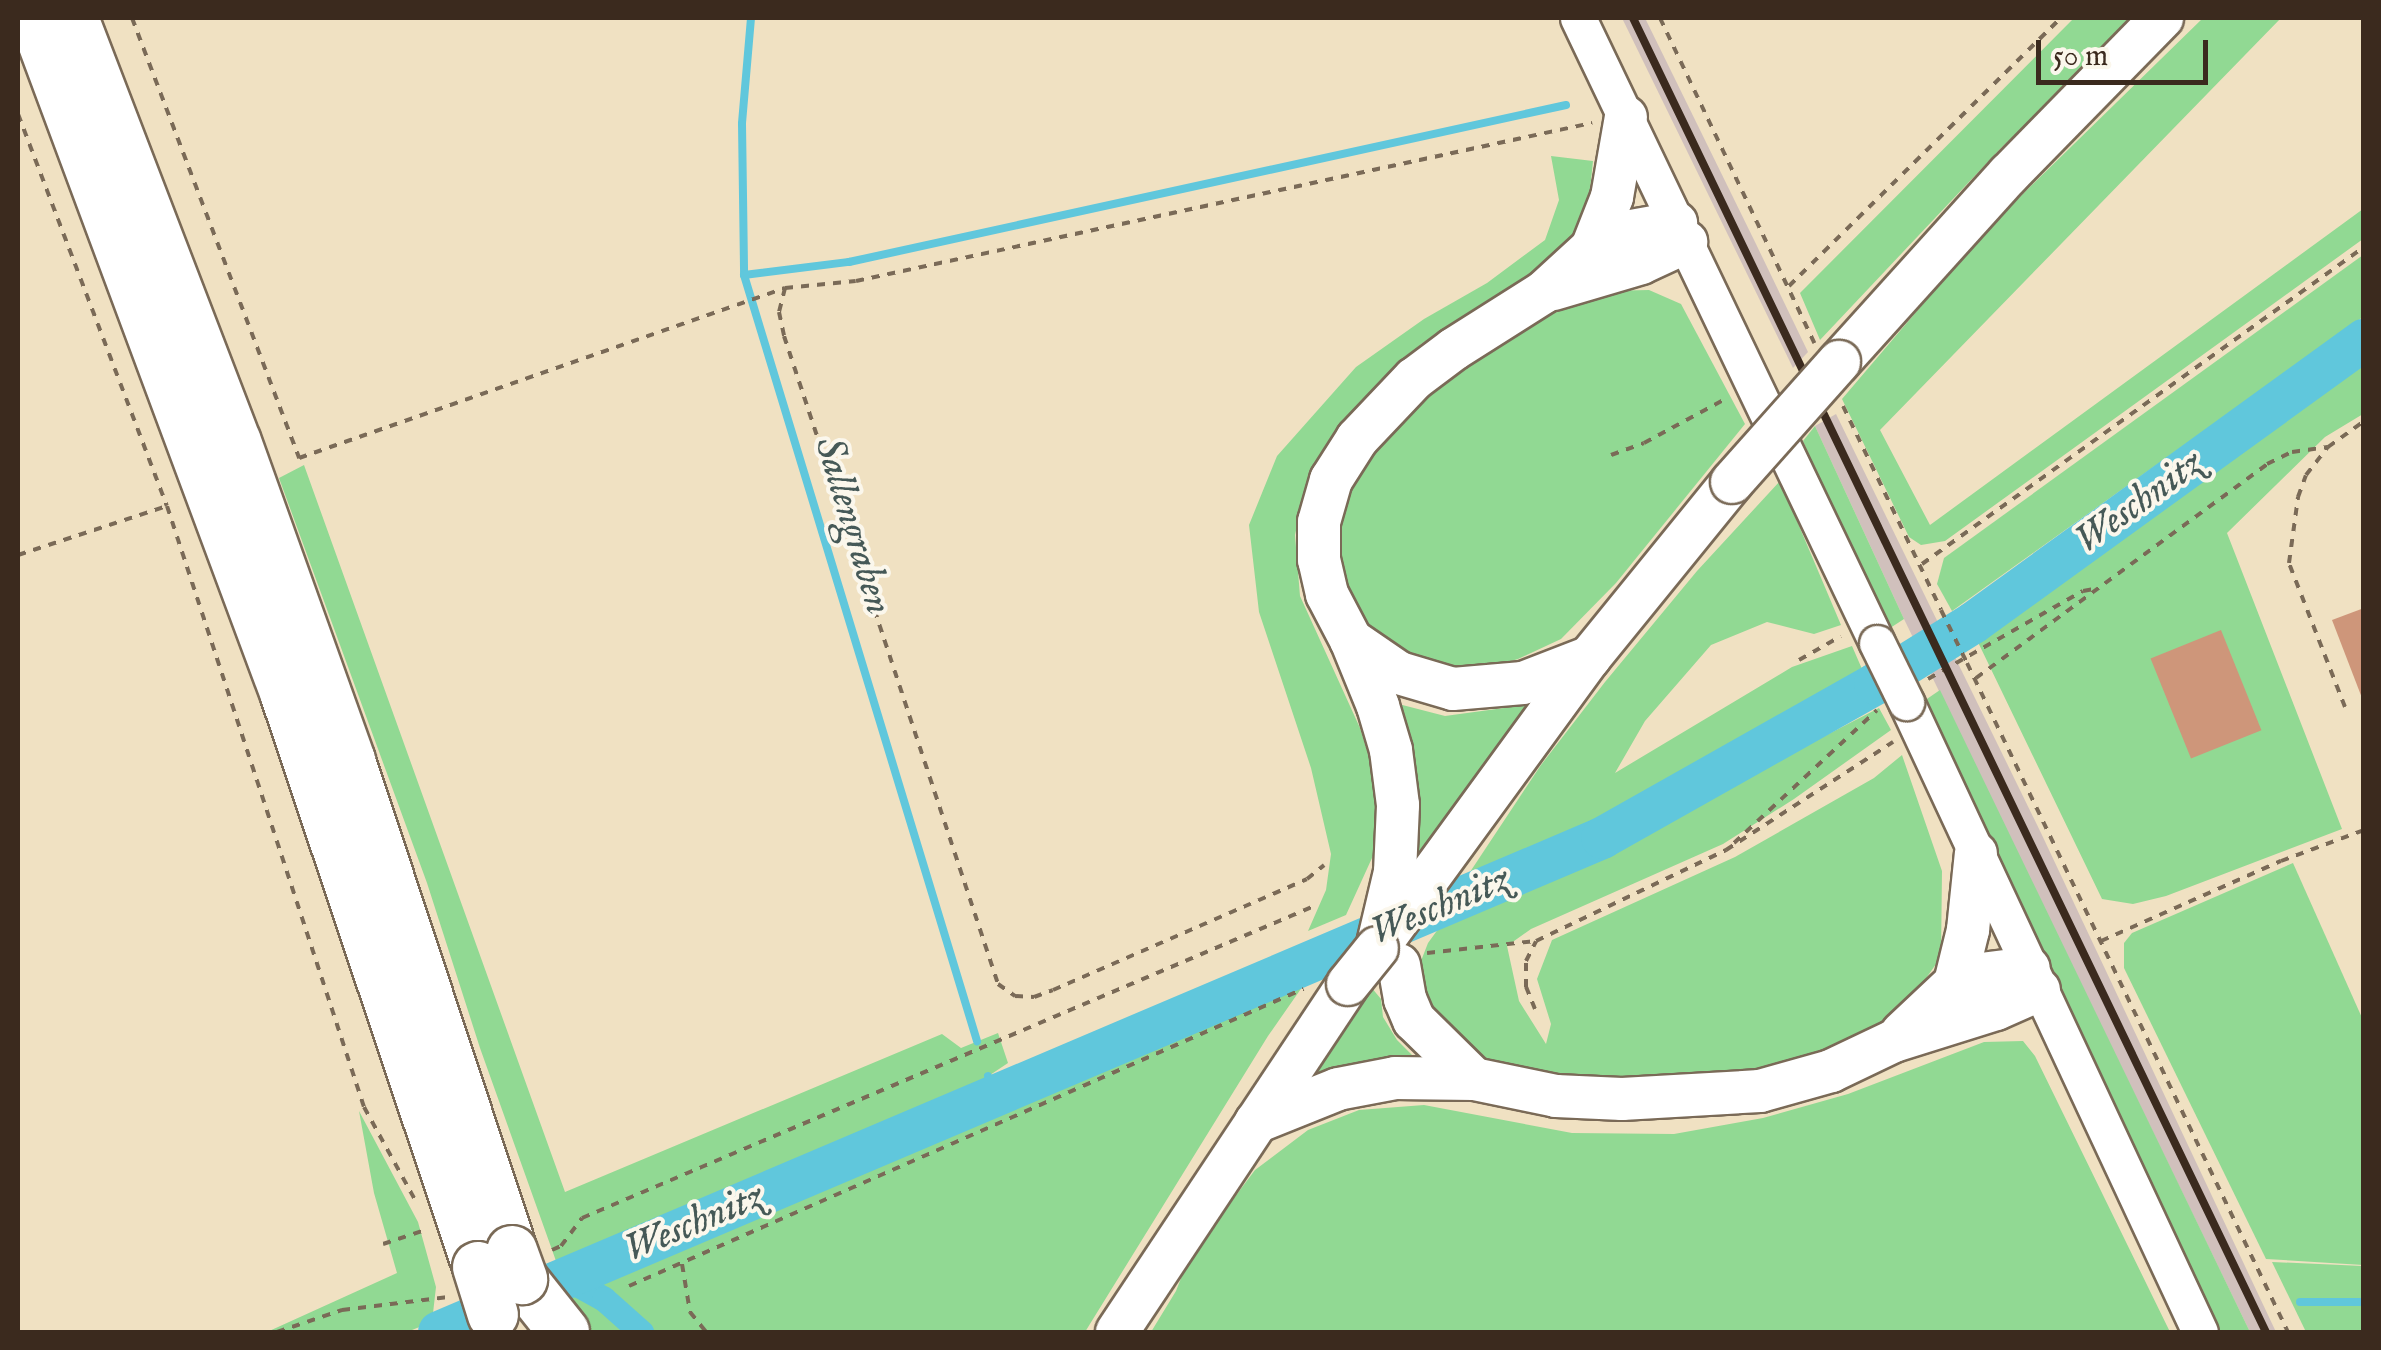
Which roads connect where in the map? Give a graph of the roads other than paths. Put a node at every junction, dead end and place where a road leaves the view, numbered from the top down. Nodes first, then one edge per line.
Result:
1 (34, 18) edge
2 (73, 18) edge
3 (1578, 18) edge
4 (2162, 18) edge
5 (1626, 117) junction
6 (1681, 232) junction
7 (1592, 248) junction
8 (1544, 292) junction
9 (1352, 640) junction
10 (1590, 657) junction
11 (1976, 852) junction
12 (1400, 947) junction
13 (2034, 979) junction
14 (1955, 983) junction
15 (1894, 1041) junction
16 (1474, 1078) junction
17 (1256, 1122) junction
18 (500, 1290) edge
19 (555, 1331) edge
20 (1117, 1332) edge
21 (2200, 1332) edge

1 - 18 highway
2 - 18 highway
3 - 5 street
4 - 10 main road, bridge
5 - 6 street
5 - 7 main road
6 - 7 main road
6 - 8 main road
6 - 11 street, bridge
7 - 8 main road
8 - 9 main road
9 - 10 main road
9 - 12 main road
10 - 12 main road
11 - 13 street
11 - 14 main road
12 - 16 main road
12 - 17 main road, bridge
13 - 14 main road
13 - 15 main road
13 - 21 street
14 - 15 main road
15 - 16 main road
16 - 17 main road
17 - 20 main road
18 - 19 highway

